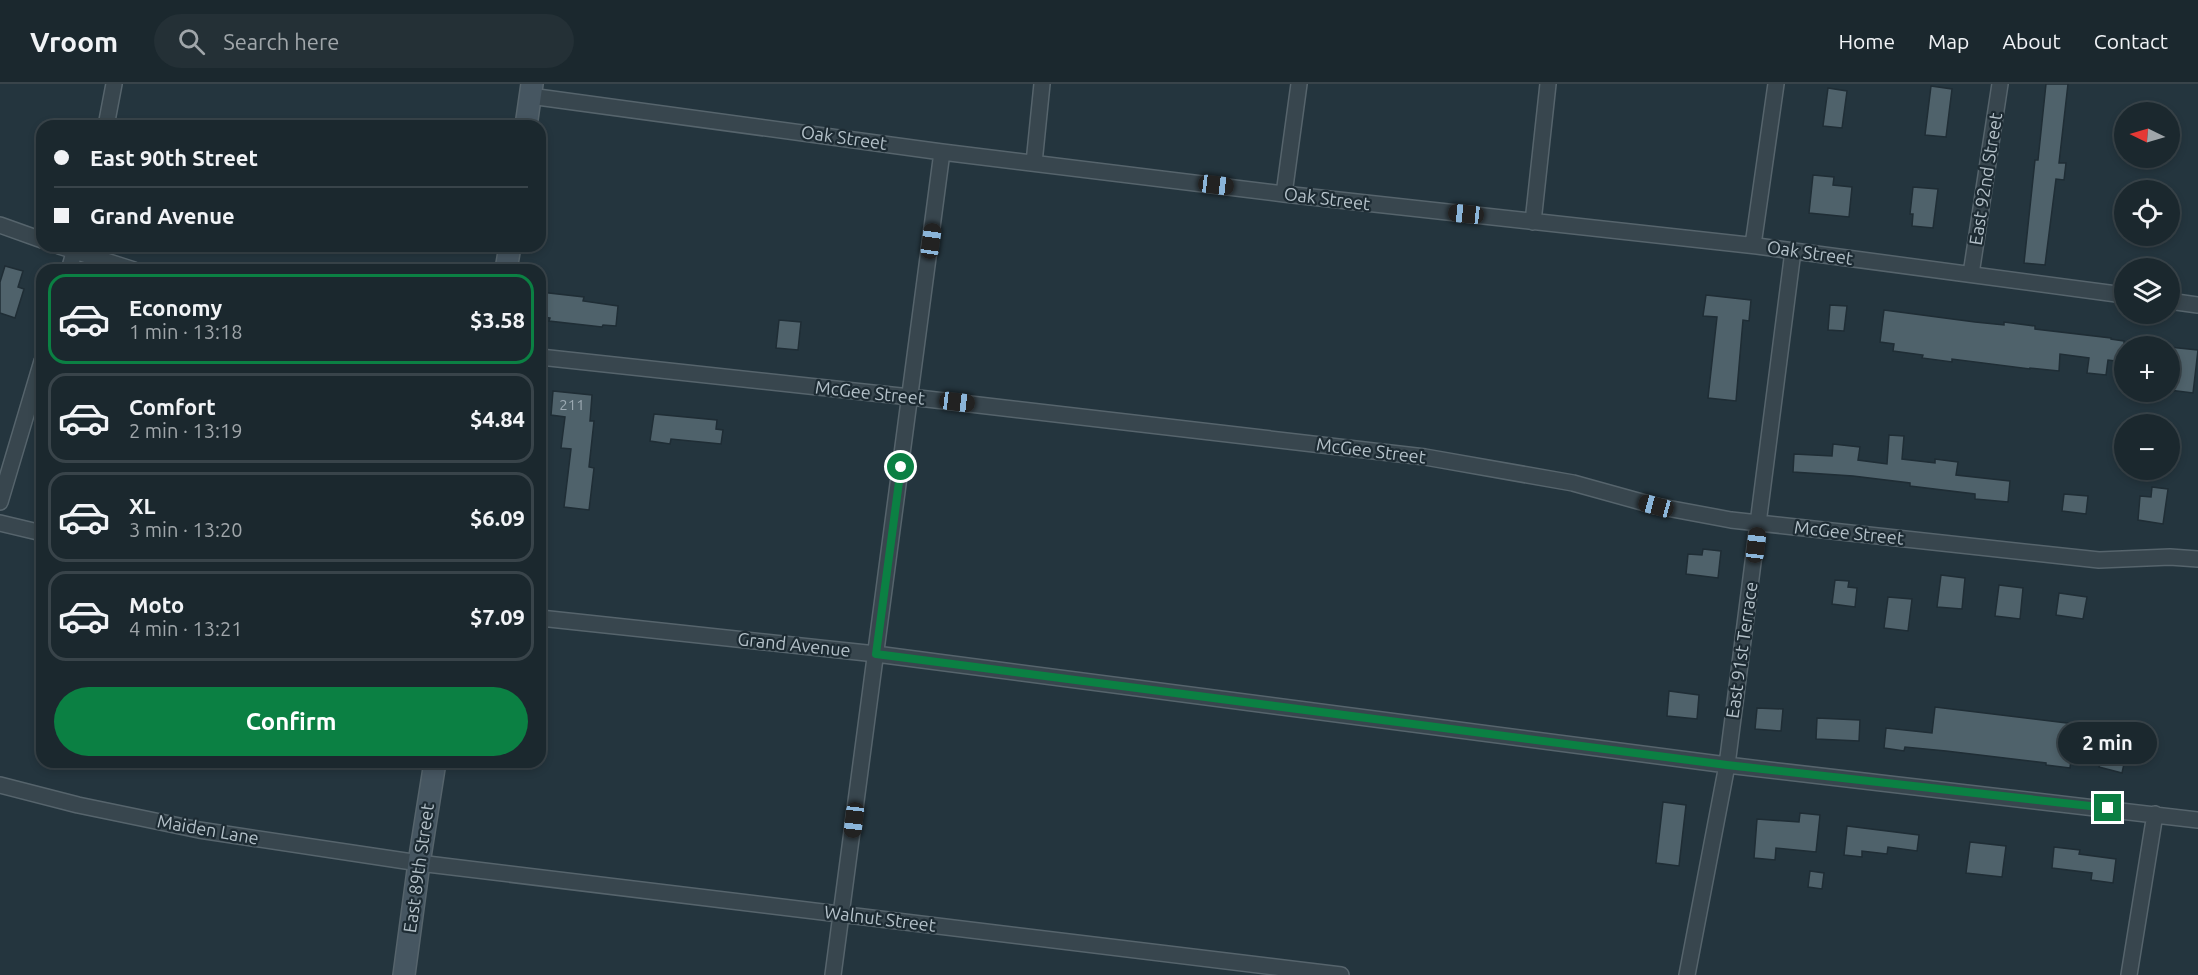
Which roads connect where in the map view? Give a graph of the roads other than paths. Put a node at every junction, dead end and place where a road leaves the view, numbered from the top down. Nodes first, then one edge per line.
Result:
1 (114, 84) edge
2 (1042, 84) edge
3 (1299, 84) edge
4 (1548, 84) edge
5 (1776, 84) edge
6 (2000, 84) edge
7 (531, 90) edge
8 (107, 120) edge
9 (527, 120) edge
10 (942, 152) junction
11 (1034, 163) junction
12 (1284, 194) junction
13 (1533, 222) junction
14 (0, 225) edge
15 (36, 238) edge
16 (1753, 245) junction
17 (1793, 250) junction
18 (84, 252) edge
19 (117, 264) edge
20 (1971, 274) junction
21 (2114, 294) edge
22 (2180, 303) edge
23 (2198, 305) edge
24 (546, 358) edge
25 (36, 381) edge
26 (910, 397) junction
27 (0, 501) edge
28 (0, 523) edge
29 (1759, 523) junction
30 (36, 532) edge
31 (2198, 559) edge
32 (546, 619) edge
33 (876, 654) junction
34 (1727, 765) junction
35 (434, 768) edge
36 (0, 785) edge
37 (2155, 814) junction
38 (2198, 820) edge
39 (419, 863) junction
40 (841, 914) junction
41 (404, 975) edge
42 (833, 975) edge
43 (1341, 975) edge
44 (1687, 975) edge
45 (2129, 975) edge

1 - 8 street
2 - 11 street
3 - 12 street
4 - 13 street
5 - 16 street
6 - 20 street, East 92nd Street
7 - 9 street
7 - 10 street, Oak Street
10 - 11 street, Oak Street
10 - 26 street
11 - 12 street, Oak Street
12 - 13 street, Oak Street
13 - 16 street, Oak Street
14 - 15 street
16 - 17 street, Oak Street
17 - 20 street, Oak Street
17 - 29 street, East 91st Terrace
18 - 19 street
20 - 21 street, Oak Street
22 - 23 street
24 - 26 street, McGee Street
25 - 27 street
26 - 29 street, McGee Street
26 - 33 street
28 - 30 street
29 - 31 street, McGee Street
29 - 34 street, East 91st Terrace
32 - 33 street, Grand Avenue
33 - 34 street, Grand Avenue
33 - 40 street
34 - 37 street, Grand Avenue
34 - 44 street, East 91st Terrace
35 - 39 street, East 89th Street
36 - 39 street, Maiden Lane
37 - 38 street, Grand Avenue
37 - 45 street
39 - 40 street, Walnut Street
39 - 41 street, East 89th Street
40 - 42 street
40 - 43 street, Walnut Street

